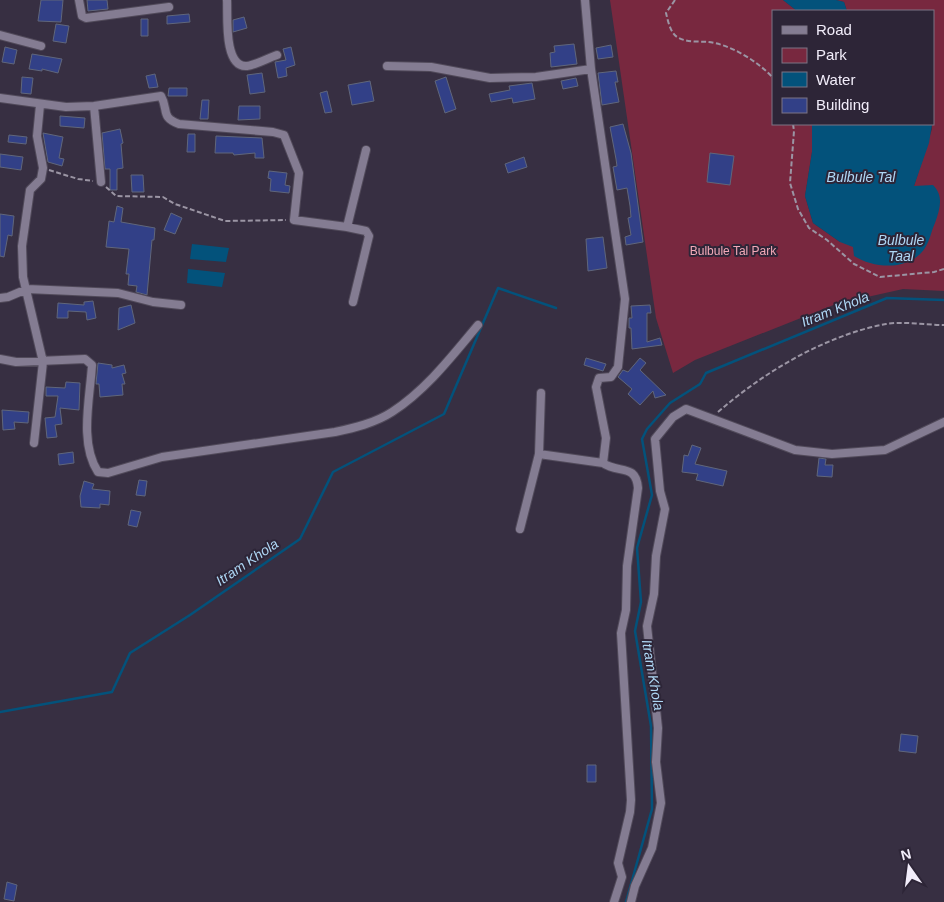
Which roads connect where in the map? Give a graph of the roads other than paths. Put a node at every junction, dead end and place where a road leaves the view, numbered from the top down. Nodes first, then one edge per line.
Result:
1 (79, 0) edge
2 (227, 0) edge
3 (585, 0) edge
4 (169, 7) edge
5 (0, 35) edge
6 (41, 46) dead end
7 (277, 55) dead end
8 (387, 66) dead end
9 (591, 69) junction
10 (0, 98) edge
11 (40, 105) junction
12 (94, 106) junction
13 (366, 150) dead end
14 (101, 182) road end
15 (347, 227) junction
16 (27, 289) junction
17 (0, 298) edge
18 (353, 302) dead end
19 (181, 305) dead end
20 (478, 325) dead end
21 (0, 359) edge
22 (43, 362) junction
23 (541, 393) dead end
24 (944, 422) edge
25 (34, 443) dead end
26 (539, 454) junction
27 (603, 463) junction
28 (520, 529) dead end
29 (614, 902) edge
30 (632, 902) edge

1 - 4 street
2 - 7 street
3 - 9 street
5 - 6 street
8 - 9 street
9 - 27 street
10 - 11 street
11 - 12 street
11 - 16 street
12 - 14 street
12 - 15 street
13 - 15 street
15 - 18 street
16 - 17 street
16 - 19 street
16 - 22 street
20 - 22 street
21 - 22 street
22 - 25 street
23 - 26 street
24 - 30 street
26 - 27 street
26 - 28 street
27 - 29 street

